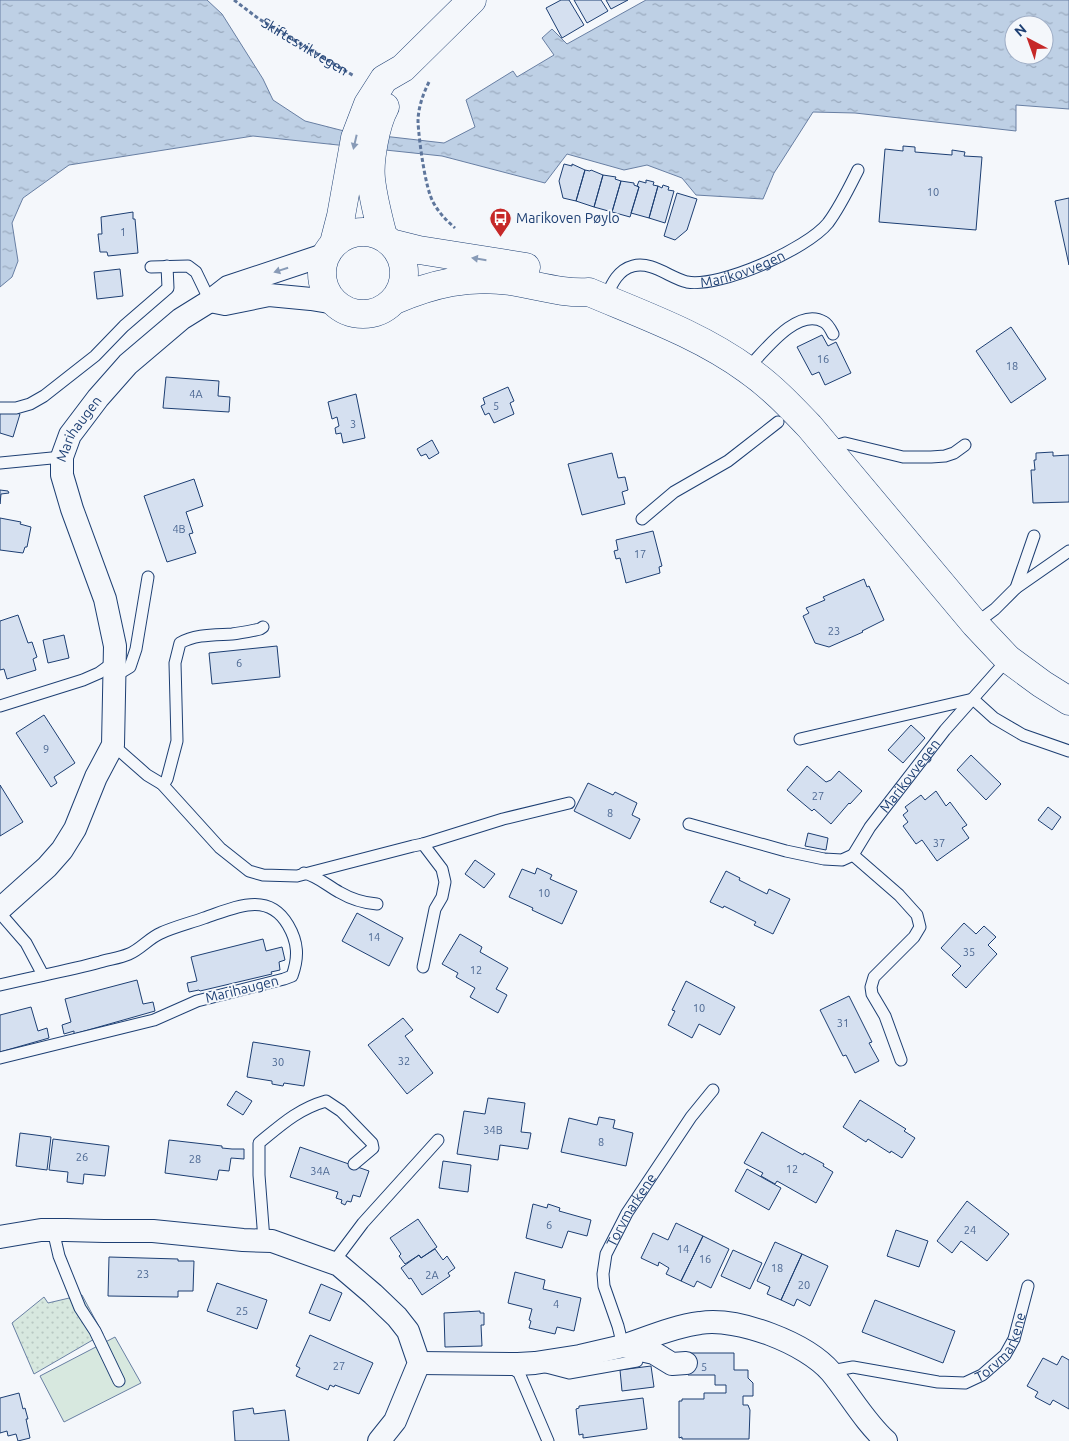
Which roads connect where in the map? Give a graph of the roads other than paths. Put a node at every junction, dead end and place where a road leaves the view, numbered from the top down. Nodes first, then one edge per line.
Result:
1 (472, 0) edge
2 (375, 96) junction
3 (858, 170) dead end
4 (385, 231) junction
5 (330, 248) junction
6 (166, 266) junction
7 (151, 267) dead end
8 (597, 296) junction
9 (395, 300) junction
10 (210, 301) junction
11 (335, 303) junction
12 (833, 334) dead end
13 (747, 369) junction
14 (0, 408) edge
15 (778, 422) dead end
16 (965, 445) dead end
17 (828, 448) junction
18 (62, 457) junction
19 (0, 463) edge
20 (642, 519) dead end
21 (1034, 536) dead end
22 (1069, 551) edge
23 (148, 577) dead end
24 (1016, 588) junction
25 (975, 624) junction
26 (263, 627) dead end
27 (1008, 659) junction
28 (115, 668) junction
29 (973, 699) junction
30 (1069, 701) edge
31 (0, 706) edge
32 (800, 739) dead end
33 (113, 745) junction
34 (1069, 751) edge
35 (162, 784) junction
36 (569, 803) dead end
37 (689, 824) dead end
38 (423, 844) junction
39 (853, 855) junction
40 (304, 873) junction
41 (377, 904) dead end
42 (0, 909) edge
43 (0, 913) edge
44 (423, 966) dead end
45 (43, 975) junction
46 (0, 985) edge
47 (0, 1058) edge
48 (901, 1060) dead end
49 (713, 1090) dead end
50 (438, 1140) dead end
51 (354, 1164) dead end
52 (53, 1230) junction
53 (0, 1238) edge
54 (264, 1240) junction
55 (332, 1263) junction
56 (1028, 1286) dead end
57 (630, 1353) junction
58 (419, 1363) junction
59 (686, 1363) dead end
60 (505, 1364) junction
61 (830, 1371) junction
62 (120, 1381) dead end
63 (379, 1441) edge
64 (548, 1441) edge
65 (886, 1441) edge

1 - 2 main road
2 - 4 main road
2 -> 5 main road
3 - 8 lane, Marikovvegen
4 - 5 main road
8 -> 4 main road
4 - 9 main road
5 -> 10 street, Marihaugen
5 - 11 main road
6 - 7 lane
6 - 10 lane
6 - 14 lane
8 - 9 main road
8 - 13 main road
9 - 11 main road
10 - 11 street
10 - 18 street, Marihaugen
12 - 13 lane
13 - 17 main road
15 - 20 lane
16 - 17 lane
17 - 25 main road
18 - 19 lane
18 - 28 street, Marihaugen
21 - 24 lane
22 - 24 lane
23 - 28 lane
24 - 25 lane
25 - 27 main road
26 - 35 lane
27 - 29 lane, Marikovvegen
27 - 30 main road
28 - 31 lane
28 - 33 street, Marihaugen
29 - 32 lane
29 - 34 lane
29 - 39 lane, Marikovvegen
33 - 35 lane
33 - 42 street, Marihaugen
35 - 40 lane
36 - 38 lane
37 - 39 lane
38 - 40 lane
38 - 44 lane
39 - 48 lane
40 - 41 lane
43 - 45 lane
45 - 46 lane, Marihaugen
45 - 47 lane, Marihaugen
49 - 57 lane, Torvmarkene
50 - 55 lane
51 - 54 lane
52 - 53 street
52 - 54 street
52 - 62 lane
54 - 55 street
55 - 58 street
56 - 61 lane, Torvmarkene
57 - 59 street
57 - 60 street
57 - 61 street
58 - 60 street
58 - 63 street
60 - 64 lane
61 - 65 street

